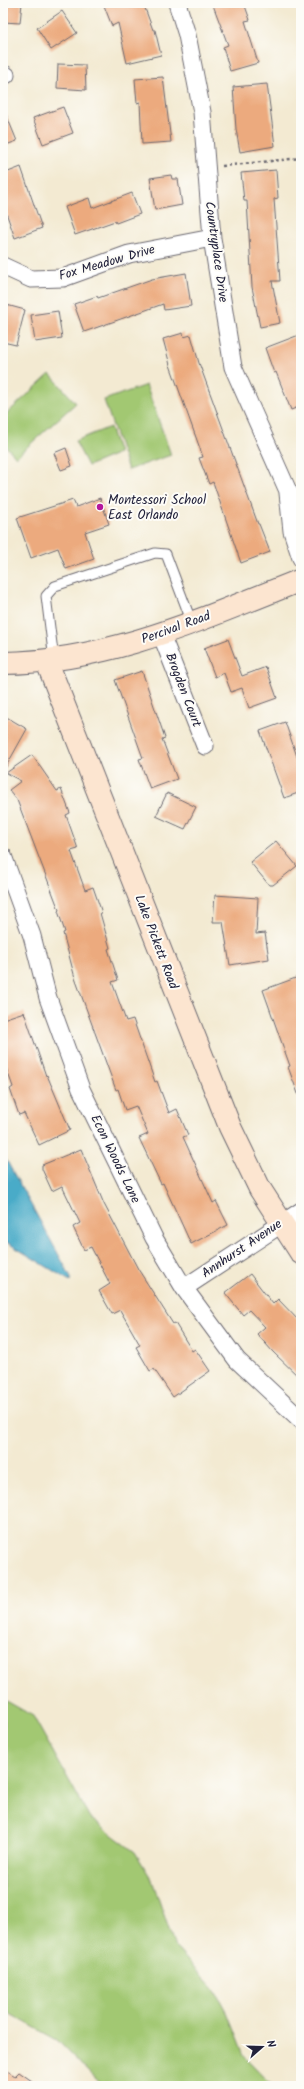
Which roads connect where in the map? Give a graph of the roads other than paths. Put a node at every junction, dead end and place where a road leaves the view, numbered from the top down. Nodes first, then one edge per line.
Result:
1 (177, 3) edge
2 (212, 238) junction
3 (3, 266) edge
4 (288, 491) junction
5 (301, 511) edge
6 (301, 558) edge
7 (301, 580) edge
8 (192, 623) junction
9 (161, 634) junction
10 (50, 661) junction
11 (3, 663) edge
12 (205, 746) dead end
13 (3, 856) edge
14 (301, 1211) edge
15 (280, 1224) junction
16 (301, 1253) edge
17 (184, 1288) junction
18 (301, 1420) edge

1 - 2 street, Countryplace Drive
2 - 3 street, Fox Meadow Drive
2 - 4 street, Countryplace Drive
4 - 5 street, Countryplace Drive
4 - 6 street, Countryplace Drive
7 - 8 main road, Percival Road
8 - 9 main road, Percival Road
8 - 10 lane
9 - 10 main road, Percival Road
9 - 12 street, Brogden Court
10 - 11 main road
10 - 15 main road, Lake Pickett Road
13 - 17 street, Econ Woods Lane
14 - 15 street, Annhurst Avenue
15 - 16 main road, Lake Pickett Road
15 - 17 street, Annhurst Avenue
17 - 18 street, Econ Woods Lane

